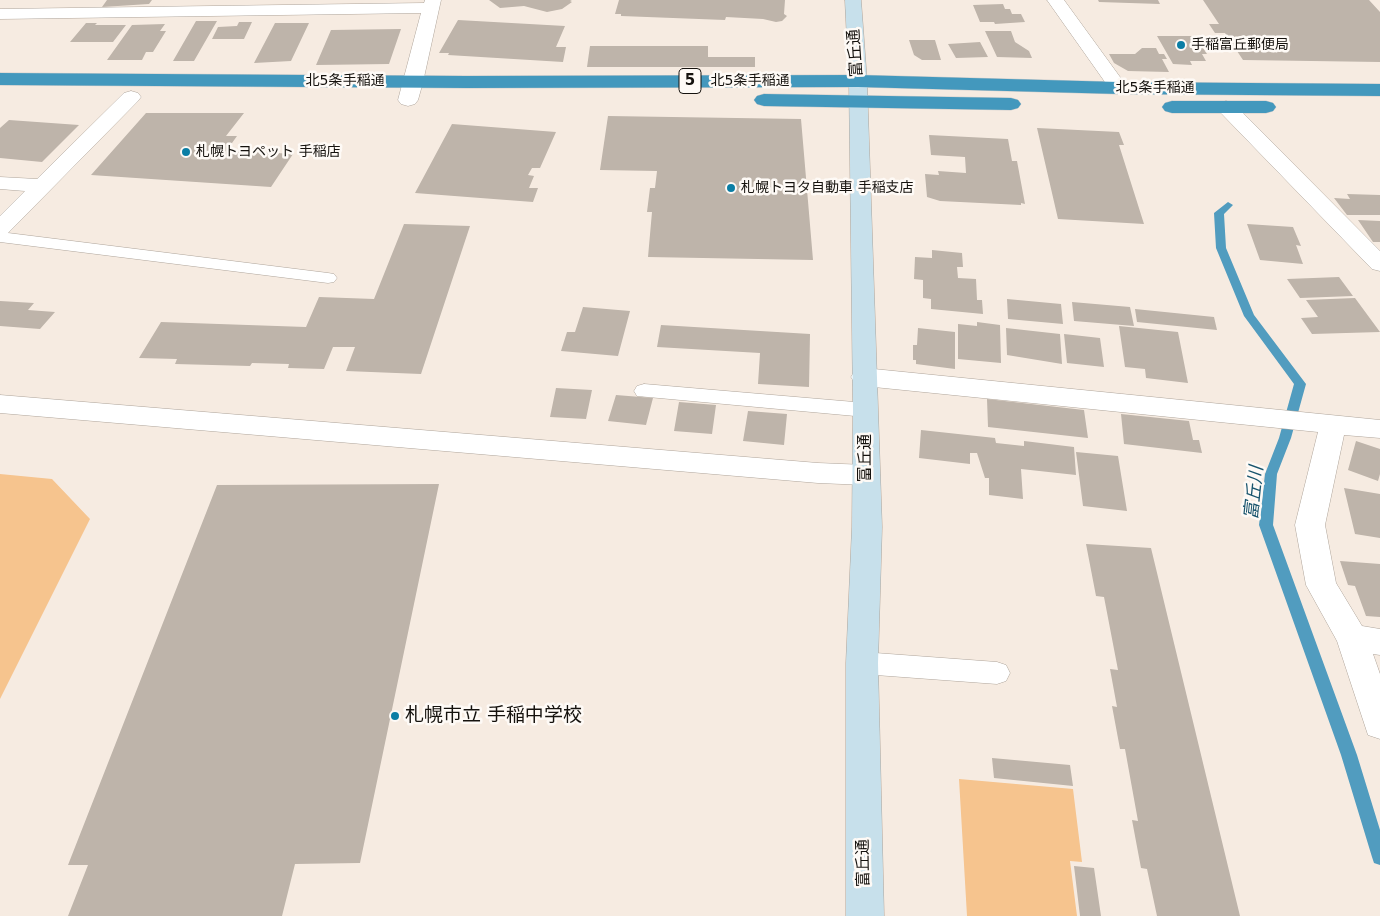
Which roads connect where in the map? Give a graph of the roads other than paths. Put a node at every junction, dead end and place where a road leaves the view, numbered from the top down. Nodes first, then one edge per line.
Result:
1 (853, 0) edge
2 (1055, 0) edge
3 (432, 4) edge
4 (251, 5) edge
5 (78, 6) edge
6 (0, 14) edge
7 (0, 79) edge
8 (1118, 88) junction
9 (1380, 90) edge
10 (411, 91) junction
11 (858, 91) junction
12 (0, 96) edge
13 (131, 97) junction
14 (569, 100) dead end
15 (747, 100) dead end
16 (1031, 104) dead end
17 (1100, 106) dead end
18 (1226, 107) junction
19 (1380, 108) edge
20 (0, 183) edge
21 (40, 186) junction
22 (0, 228) edge
23 (0, 237) edge
24 (1380, 264) edge
25 (328, 278) dead end
26 (864, 378) junction
27 (644, 391) dead end
28 (0, 404) edge
29 (866, 410) junction
30 (1328, 424) junction
31 (1380, 428) edge
32 (866, 475) junction
33 (1366, 640) edge
34 (862, 663) junction
35 (997, 673) dead end
36 (1380, 724) edge
37 (865, 916) edge

1 - 11 street, 富丘通
2 - 8 street
3 - 4 street
3 - 10 street
4 - 5 street
5 - 6 street
7 - 10 highway, 北5条手稲通 / 5
8 - 9 highway, 北5条手稲通 / 5
8 - 11 highway, 北5条手稲通 / 5
10 - 11 highway, 北5条手稲通 / 5
10 - 13 highway, 北5条手稲通 / 5
10 - 14 highway, 北5条手稲通 / 5
11 - 15 highway, 北5条手稲通 / 5
11 - 16 highway, 北5条手稲通 / 5
11 - 26 street, 富丘通
12 - 13 highway, 北5条手稲通 / 5
13 - 21 street
17 - 18 highway, 北5条手稲通
18 - 19 highway, 北5条手稲通
18 - 24 street
20 - 21 street
21 - 22 street
23 - 25 lane
26 - 29 street, 富丘通
26 - 30 street
27 - 29 lane
28 - 32 street
29 - 32 street, 富丘通
30 - 31 street
30 - 33 street
32 - 34 street, 富丘通
33 - 36 street
34 - 35 lane
34 - 37 street, 富丘通

